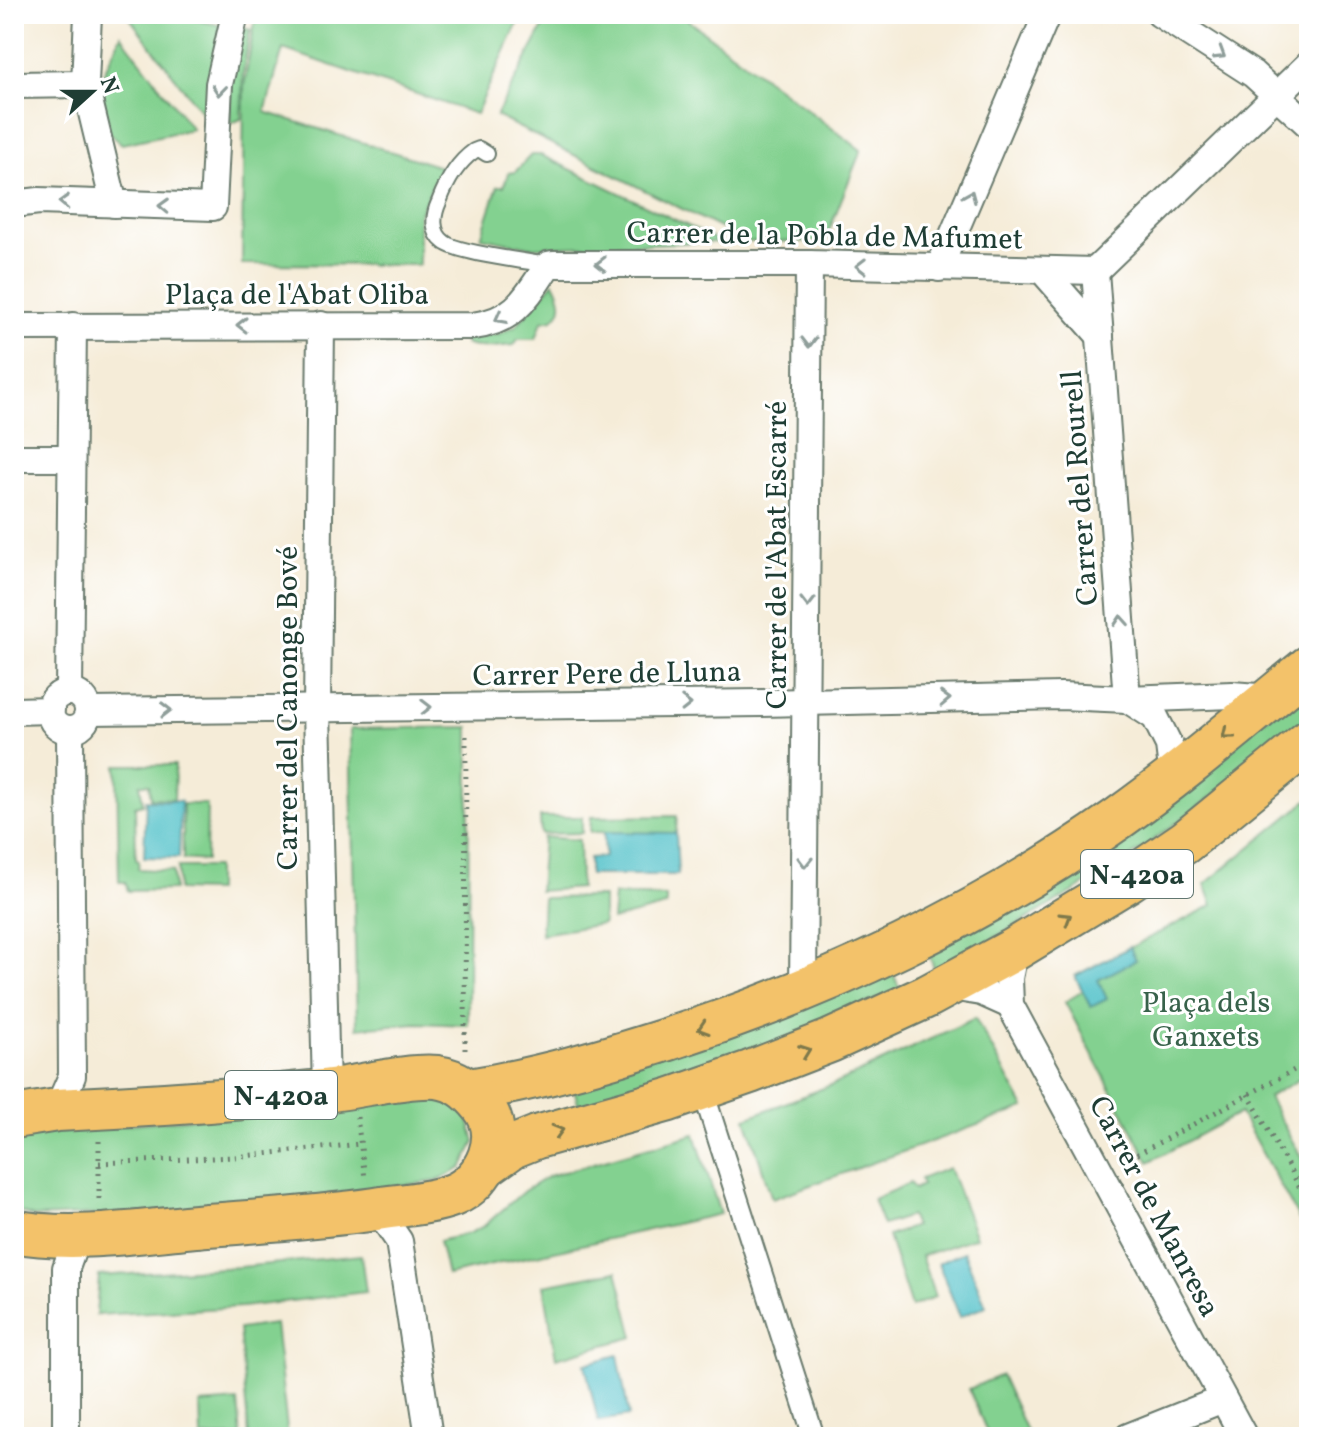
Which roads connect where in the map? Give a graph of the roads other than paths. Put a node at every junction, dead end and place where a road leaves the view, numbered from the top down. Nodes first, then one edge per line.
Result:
1 (88, 14) edge
2 (235, 14) edge
3 (1047, 14) edge
4 (1160, 14) edge
5 (1309, 64) edge
6 (85, 84) junction
7 (14, 85) edge
8 (1278, 95) junction
9 (1309, 125) edge
10 (487, 154) dead end
11 (14, 204) edge
12 (114, 204) junction
13 (809, 264) junction
14 (550, 265) junction
15 (939, 268) junction
16 (1042, 270) junction
17 (1095, 271) junction
18 (321, 325) junction
19 (73, 326) junction
20 (14, 327) edge
21 (1100, 336) junction
22 (14, 458) edge
23 (71, 458) junction
24 (1309, 667) edge
25 (1270, 698) junction
26 (1127, 699) junction
27 (808, 703) junction
28 (317, 709) junction
29 (14, 711) edge
30 (69, 711) junction
31 (1309, 741) edge
32 (1173, 778) junction
33 (1015, 949) junction
34 (945, 986) junction
35 (803, 989) junction
36 (1010, 1005) junction
37 (467, 1088) junction
38 (702, 1088) junction
39 (339, 1090) junction
40 (79, 1101) junction
41 (14, 1117) edge
42 (488, 1164) junction
43 (381, 1220) junction
44 (60, 1241) edge
45 (1223, 1399) junction
46 (66, 1437) edge
47 (429, 1437) edge
48 (814, 1437) edge
49 (1128, 1437) edge
50 (1244, 1437) edge

1 - 6 street
2 -> 12 street
15 -> 3 street
4 -> 8 street
5 - 8 street
6 - 7 street
6 - 12 street
8 - 9 street
8 - 17 street
10 - 14 lane
12 -> 11 street
13 -> 14 street, Carrer de la Pobla de Mafumet
15 -> 13 street, Carrer de la Pobla de Mafumet
13 -> 27 street, Carrer de l'Abat Escarré
14 -> 18 street, Plaça de l'Abat Oliba
15 - 16 street, Carrer de la Pobla de Mafumet
16 - 17 street, Carrer de la Pobla de Mafumet
16 - 21 street
17 - 21 street, Carrer del Rourell
18 -> 19 street, Plaça de l'Abat Oliba
18 - 28 street, Carrer del Canonge Bové
19 - 20 street, Plaça de l'Abat Oliba
19 - 23 street
26 -> 21 street, Carrer del Rourell
22 - 23 street
23 - 30 street
24 - 25 main road, N-420a
25 - 26 street, Carrer Pere de Lluna
25 -> 32 main road, N-420a
27 -> 26 street, Carrer Pere de Lluna
26 - 32 street
28 -> 27 street, Carrer Pere de Lluna
27 -> 35 street, Carrer de l'Abat Escarré
30 -> 28 street, Carrer Pere de Lluna
28 - 39 street, Carrer del Canonge Bové
29 - 30 street, Carrer Pere de Lluna
30 - 40 street
33 -> 31 main road, N-420a
32 - 35 main road, N-420a
33 - 34 main road, N-420a
33 - 36 street
34 - 36 street
38 -> 34 main road, N-420a
35 -> 37 main road, N-420a
36 - 45 street, Carrer de Manresa
37 - 39 main road, N-420a
37 - 42 main road
42 -> 38 main road, N-420a
38 - 48 street
39 - 40 main road, N-420a
40 - 41 main road, N-420a
42 - 43 main road, N-420a
43 - 44 main road, N-420a
43 - 47 street
44 - 46 street
45 - 49 street
45 - 50 street, Carrer de Manresa

